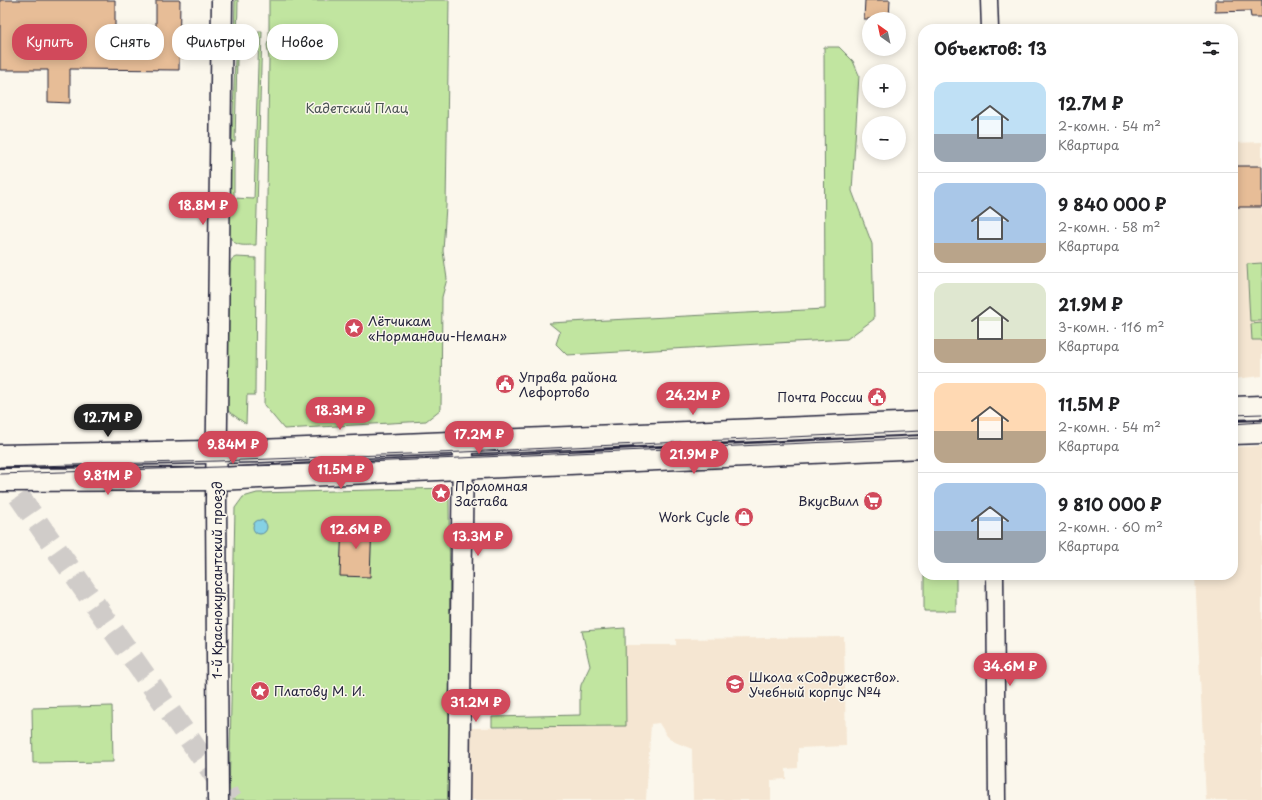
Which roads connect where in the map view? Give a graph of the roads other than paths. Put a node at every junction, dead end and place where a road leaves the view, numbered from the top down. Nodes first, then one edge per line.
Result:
1 (222, 0) edge
2 (989, 0) edge
3 (990, 24) edge
4 (1262, 407) edge
5 (1238, 408) edge
6 (918, 423) edge
7 (1262, 432) edge
8 (1238, 433) edge
9 (463, 443) junction
10 (918, 447) edge
11 (217, 452) junction
12 (0, 456) edge
13 (463, 467) junction
14 (216, 479) junction
15 (0, 480) edge
16 (994, 580) edge
17 (218, 800) edge
18 (459, 800) edge
19 (997, 800) edge

1 - 11 street, 1-й Краснокурсантский проезд
2 - 3 street
4 - 5 main road
6 - 9 main road
7 - 8 main road
9 - 11 main road
9 - 13 street
10 - 13 main road
11 - 12 main road
11 - 14 street, 1-й Краснокурсантский проезд
13 - 14 main road
13 - 18 street
14 - 15 main road
14 - 17 street, 1-й Краснокурсантский проезд
16 - 19 street

